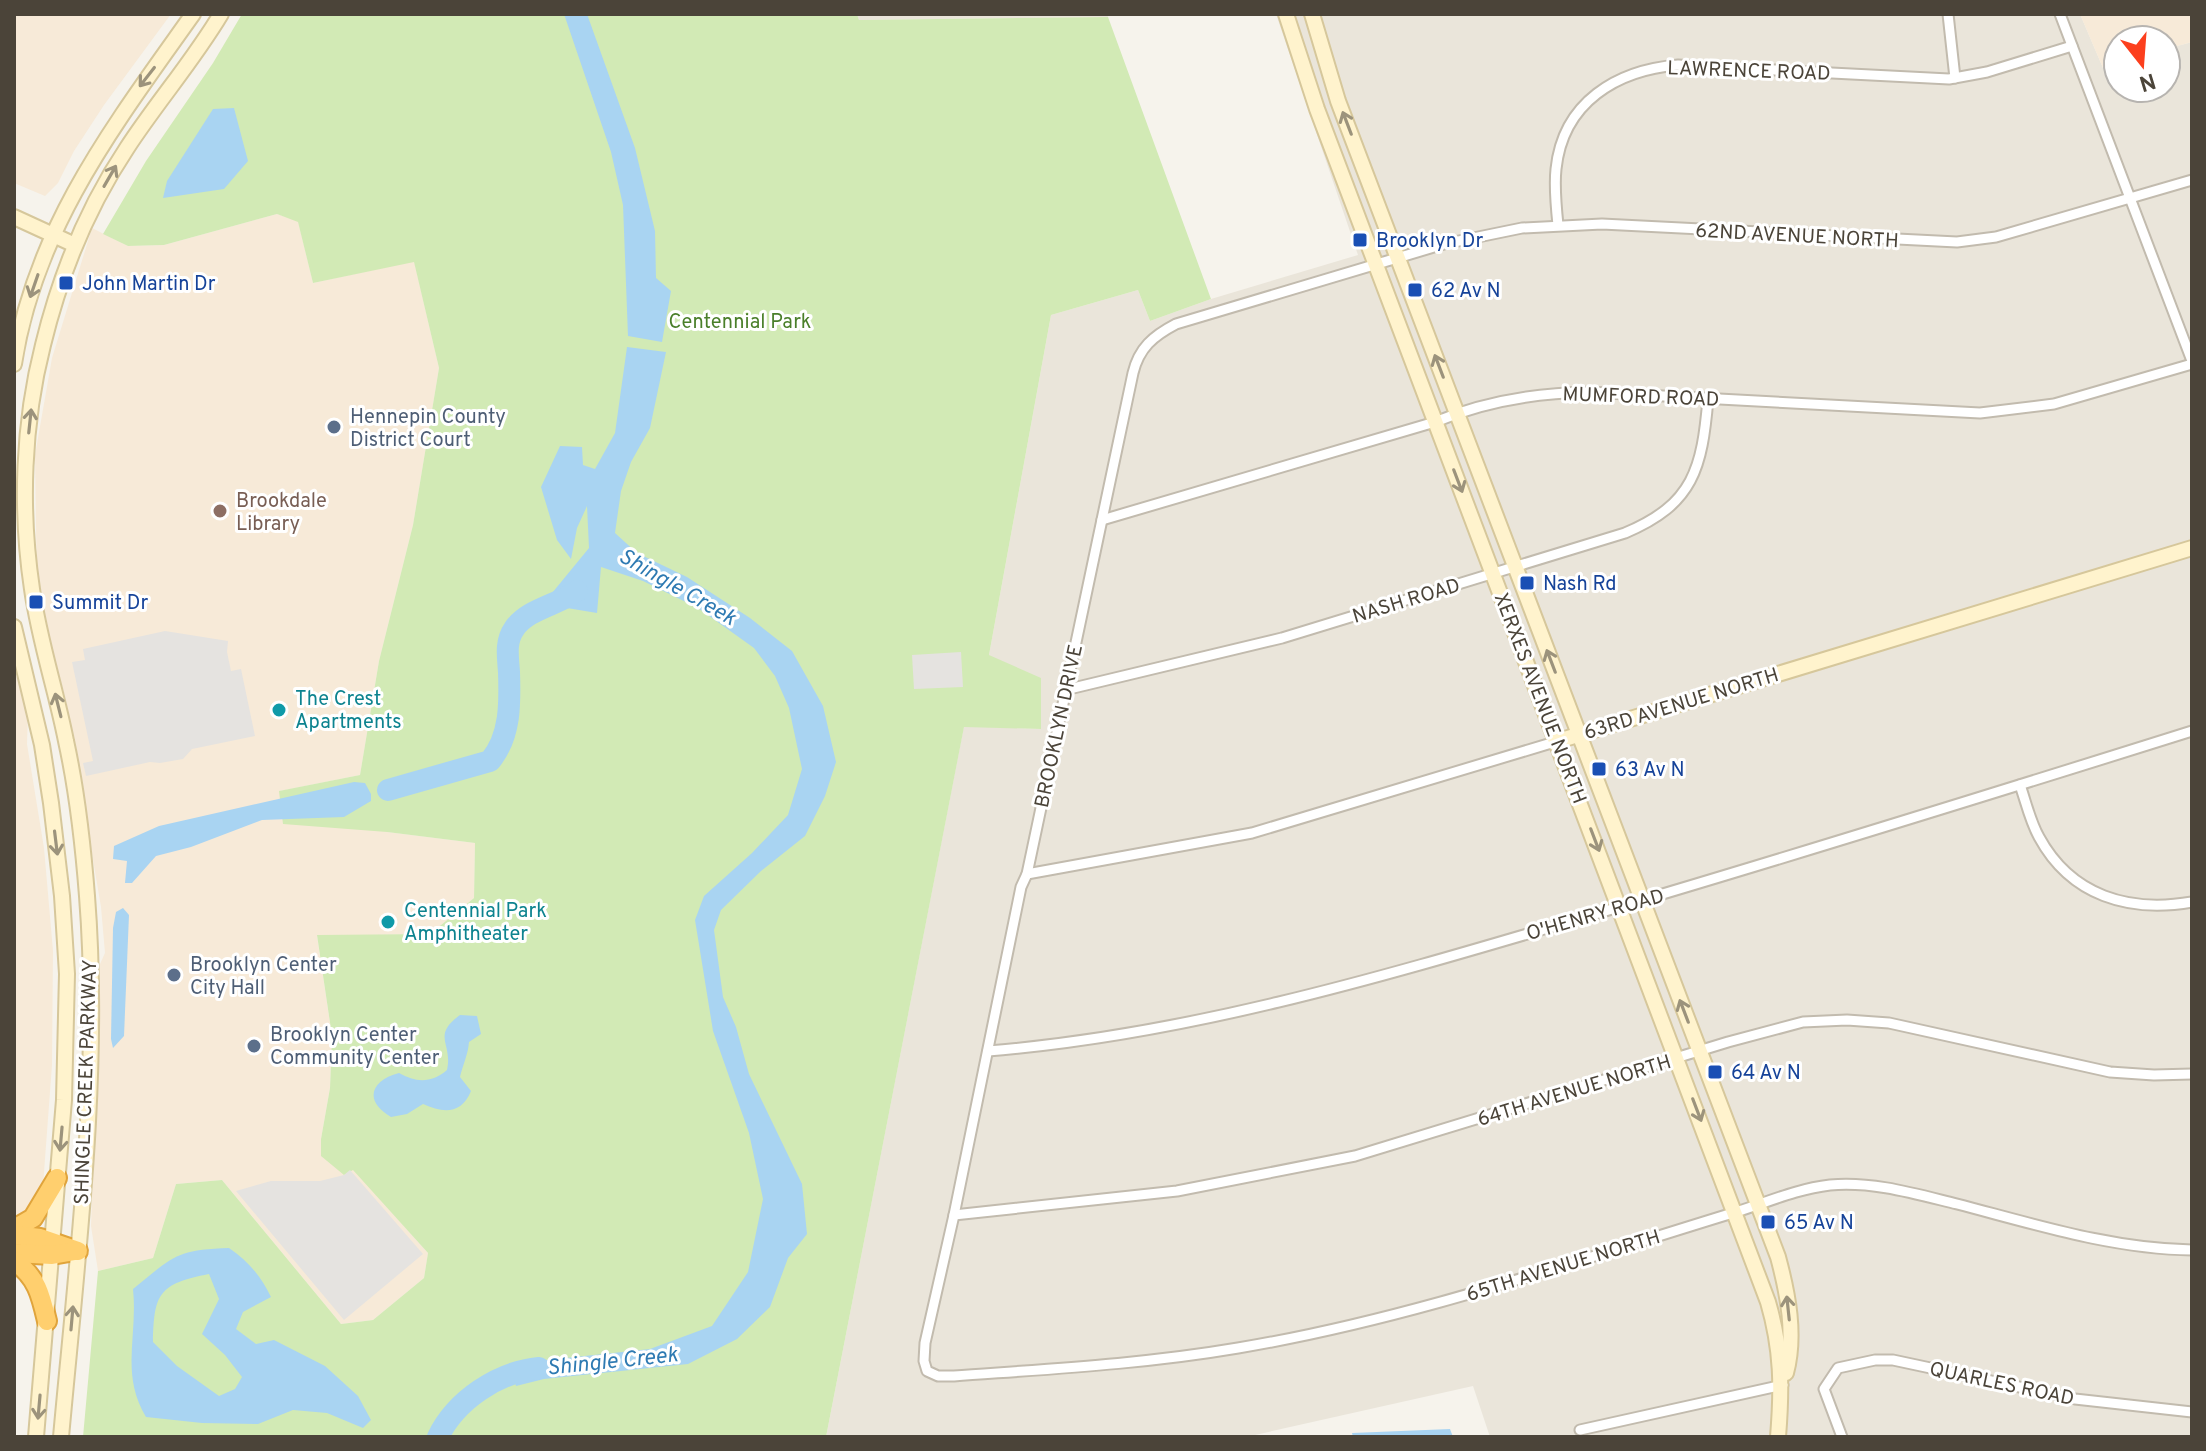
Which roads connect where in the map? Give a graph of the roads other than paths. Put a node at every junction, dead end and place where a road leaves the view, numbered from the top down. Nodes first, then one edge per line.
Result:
1 (193, 14) edge
2 (221, 14) edge
3 (1286, 14) edge
4 (1312, 14) edge
5 (1948, 14) edge
6 (2060, 14) edge
7 (2072, 46) junction
8 (1955, 78) junction
9 (2192, 180) edge
10 (2130, 199) junction
11 (14, 217) edge
12 (1558, 225) junction
13 (55, 234) junction
14 (75, 245) junction
15 (1398, 258) junction
16 (1376, 266) junction
17 (2192, 363) edge
18 (14, 364) edge
19 (1708, 399) junction
20 (1457, 413) junction
21 (1435, 422) junction
22 (1102, 520) junction
23 (2192, 548) edge
24 (1516, 566) junction
25 (1493, 574) junction
26 (14, 627) edge
27 (41, 638) junction
28 (16, 645) edge
29 (1065, 690) junction
30 (2192, 731) edge
31 (1579, 734) junction
32 (1558, 741) junction
33 (2020, 785) junction
34 (1027, 874) junction
35 (1642, 901) junction
36 (2192, 902) edge
37 (1620, 907) junction
38 (988, 1051) junction
39 (1700, 1052) junction
40 (1678, 1059) junction
41 (2192, 1074) edge
42 (57, 1178) junction
43 (1758, 1205) junction
44 (1736, 1212) junction
45 (954, 1215) junction
46 (14, 1229) edge
47 (14, 1235) edge
48 (52, 1248) junction
49 (2192, 1250) edge
50 (78, 1251) junction
51 (14, 1253) edge
52 (14, 1261) edge
53 (47, 1321) junction
54 (927, 1371) joint
55 (1783, 1385) junction
56 (2192, 1412) edge
57 (1580, 1430) dead end
58 (36, 1437) edge
59 (61, 1437) edge
60 (1778, 1437) edge
61 (1842, 1437) edge

1 -> 13 street
14 -> 2 street, SHINGLE CREEK PARKWAY
3 - 16 street, XERXES AVENUE NORTH
15 -> 4 street, XERXES AVENUE NORTH
5 - 8 street
6 - 7 street
7 - 8 street, LAWRENCE ROAD
7 - 10 street
8 - 12 street, LAWRENCE ROAD
9 - 10 street, 62ND AVENUE NORTH
10 - 12 street, 62ND AVENUE NORTH
10 - 17 street
11 - 13 street
12 - 15 street, 62ND AVENUE NORTH
13 - 14 street
13 -> 18 street
27 -> 14 street, SHINGLE CREEK PARKWAY
15 - 16 street, BROOKLYN DRIVE
20 -> 15 street, XERXES AVENUE NORTH
16 - 21 street, XERXES AVENUE NORTH
16 - 22 street, BROOKLYN DRIVE
17 - 19 street, MUMFORD ROAD
19 - 20 street, MUMFORD ROAD
19 - 24 street, NASH ROAD
20 - 21 street, MUMFORD ROAD
20 - 24 street, XERXES AVENUE NORTH
21 - 22 street, MUMFORD ROAD
21 -> 25 street, XERXES AVENUE NORTH
22 - 29 street, BROOKLYN DRIVE
23 - 31 street, 63RD AVENUE NORTH
24 - 25 street, NASH ROAD
31 -> 24 street, XERXES AVENUE NORTH
25 - 29 street, NASH ROAD
25 - 32 street, XERXES AVENUE NORTH
26 - 28 street, SHINGLE CREEK PARKWAY
27 - 28 street
50 -> 27 street, SHINGLE CREEK PARKWAY
28 -> 42 street, SHINGLE CREEK PARKWAY
29 - 34 street, BROOKLYN DRIVE
30 - 33 street, O'HENRY ROAD
31 - 32 street, 63RD AVENUE NORTH
31 - 35 street, XERXES AVENUE NORTH
32 - 34 street, 63RD AVENUE NORTH
32 -> 37 street, XERXES AVENUE NORTH
33 - 35 street, O'HENRY ROAD
33 - 36 street
34 - 38 street, BROOKLYN DRIVE
35 - 37 street, O'HENRY ROAD
39 -> 35 street, XERXES AVENUE NORTH
37 - 38 street, O'HENRY ROAD
37 - 40 street, XERXES AVENUE NORTH
38 - 45 street, BROOKLYN DRIVE
39 - 40 street, 64TH AVENUE NORTH
39 - 41 street, 64TH AVENUE NORTH
39 - 43 street, XERXES AVENUE NORTH
40 -> 44 street, XERXES AVENUE NORTH
40 - 45 street, 64TH AVENUE NORTH
42 - 46 highway
42 - 48 street, SHINGLE CREEK PARKWAY
43 - 44 street, 65TH AVENUE NORTH
43 - 49 street, 65TH AVENUE NORTH
55 -> 43 street, XERXES AVENUE NORTH
44 - 54 street, 65TH AVENUE NORTH
44 - 55 street, XERXES AVENUE NORTH
45 - 54 street, BROOKLYN DRIVE
47 - 48 highway
48 - 50 highway
48 - 51 highway
48 - 53 street, SHINGLE CREEK PARKWAY
59 -> 50 street, SHINGLE CREEK PARKWAY
52 - 53 highway
53 -> 58 street, SHINGLE CREEK PARKWAY
55 - 57 street
55 - 60 street, XERXES AVENUE NORTH
56 - 61 street, QUARLES ROAD

